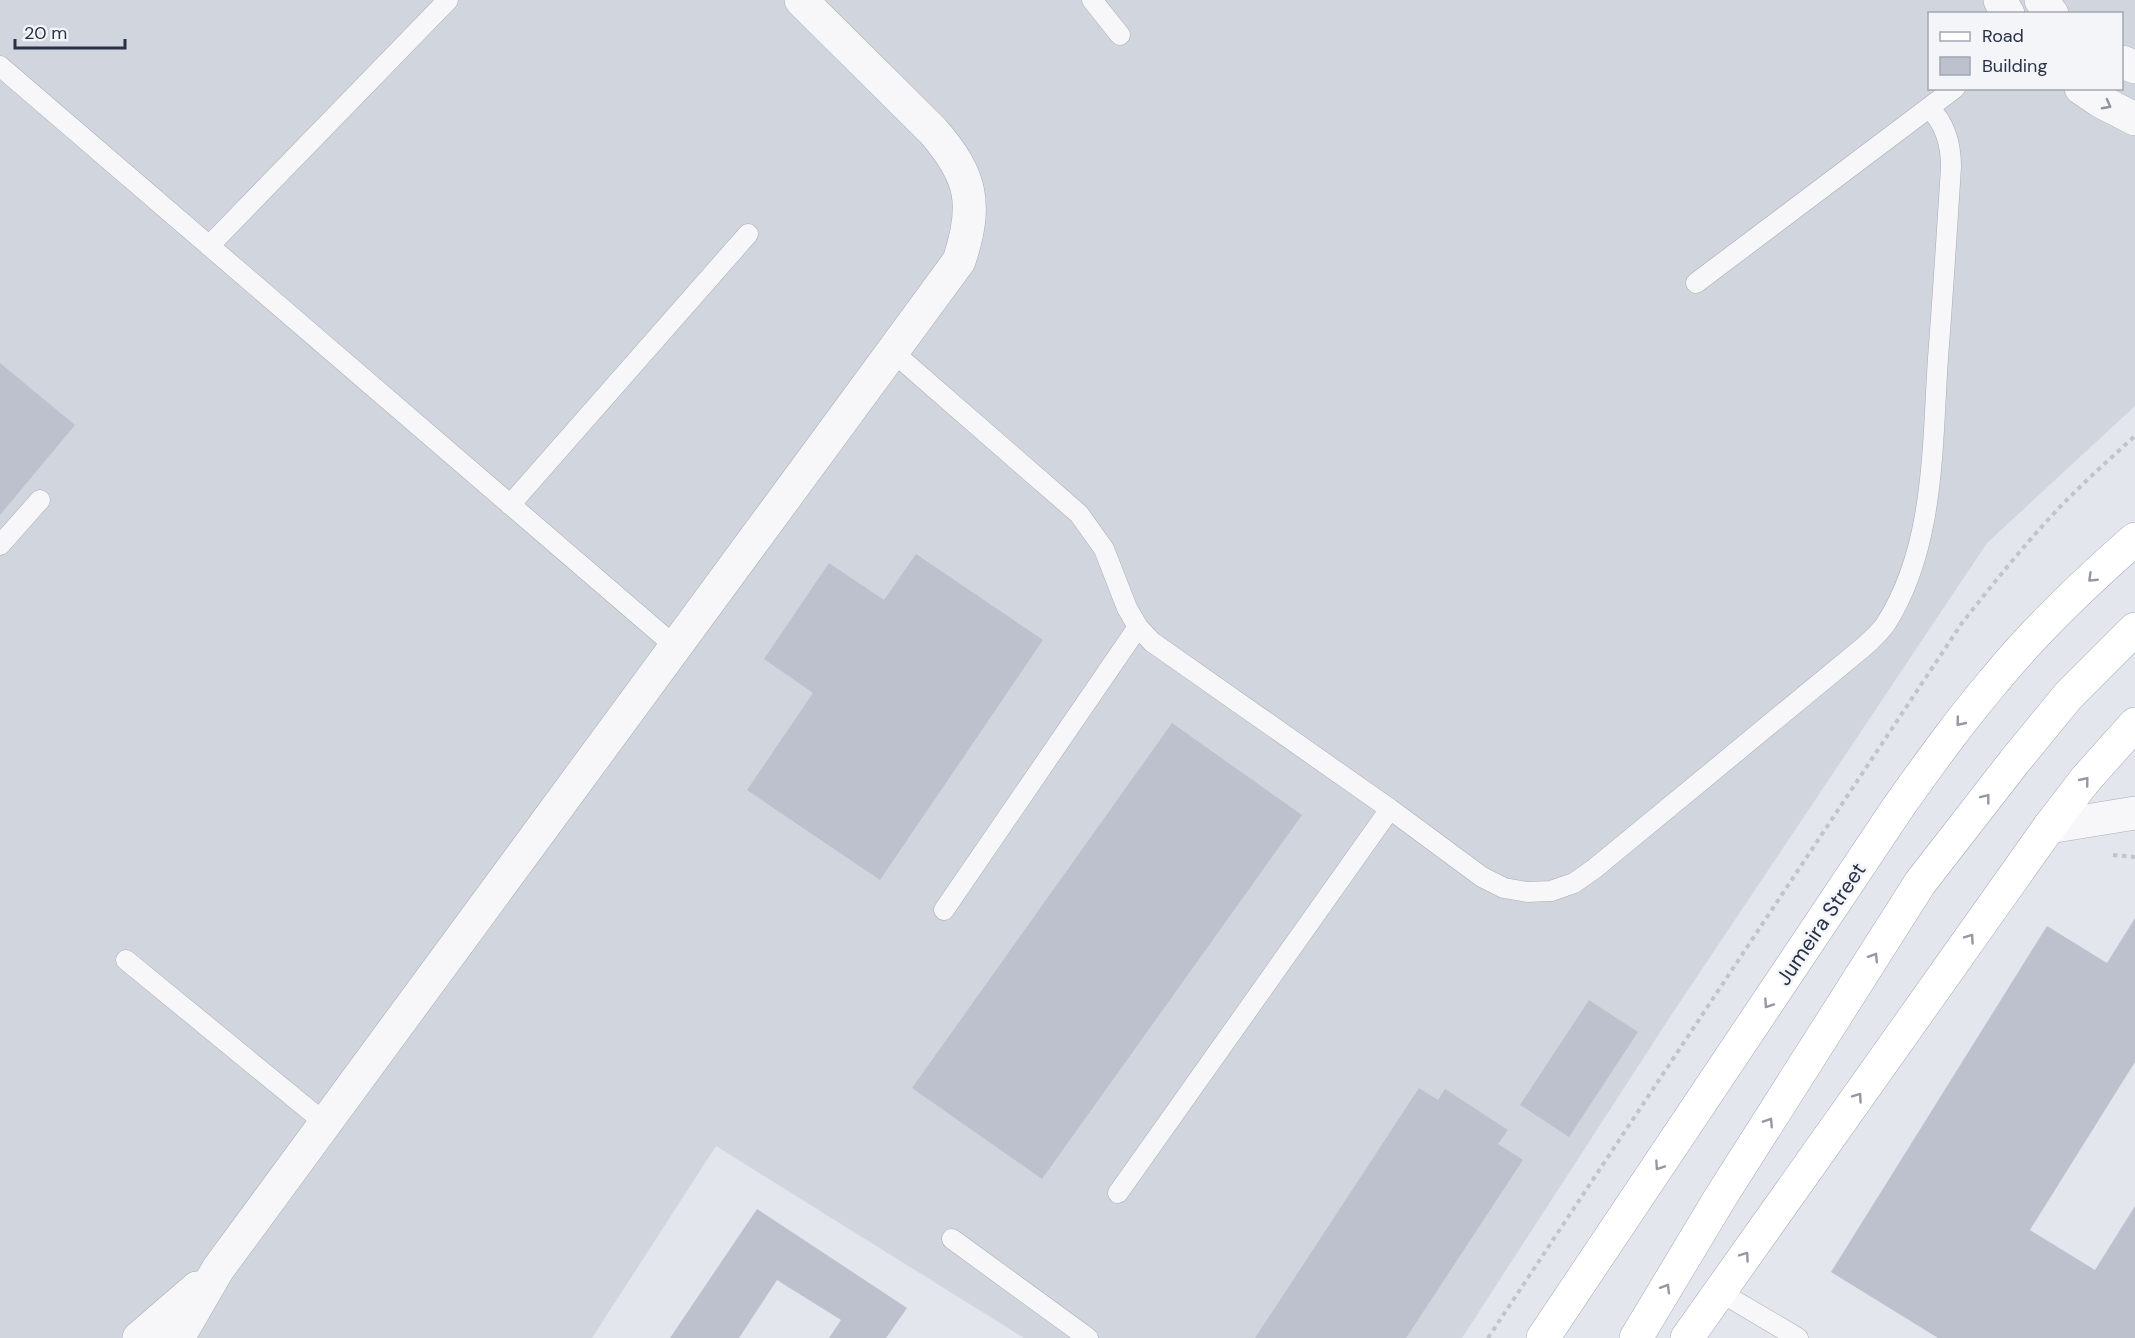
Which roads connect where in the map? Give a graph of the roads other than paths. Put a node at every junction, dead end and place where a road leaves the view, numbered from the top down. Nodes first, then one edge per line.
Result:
1 (448, 0) edge
2 (801, 0) edge
3 (1092, 0) edge
4 (2041, 0) edge
5 (2050, 12) edge
6 (1120, 35) dead end
7 (0, 66) edge
8 (1952, 90) edge
9 (2084, 90) edge
10 (1929, 108) junction
11 (2135, 119) edge
12 (748, 234) dead end
13 (210, 246) junction
14 (1696, 283) dead end
15 (893, 352) junction
16 (40, 500) dead end
17 (510, 505) junction
18 (2135, 539) edge
19 (0, 545) edge
20 (1138, 627) junction
21 (2135, 629) edge
22 (676, 647) junction
23 (2135, 724) edge
24 (1390, 809) junction
25 (2135, 813) edge
26 (2049, 827) junction
27 (944, 910) dead end
28 (126, 960) dead end
29 (325, 1123) junction
30 (1118, 1193) dead end
31 (952, 1239) dead end
32 (218, 1269) junction
33 (1720, 1292) junction
34 (139, 1338) edge
35 (178, 1338) edge
36 (1088, 1338) edge
37 (1543, 1338) edge
38 (1636, 1338) edge
39 (1687, 1338) edge
40 (1798, 1338) edge

1 - 13 lane
2 - 15 street
3 - 6 lane
4 - 5 street
7 - 13 lane
8 - 10 lane
9 -> 11 street
10 - 14 lane
10 - 24 lane
12 - 17 lane
13 - 17 lane
15 - 20 lane
15 - 22 street
16 - 19 lane
17 - 22 lane
18 -> 37 main road, Jumeira Street
20 - 24 lane
20 - 27 lane
38 -> 21 main road
22 - 29 street
26 -> 23 main road
24 - 30 lane
25 - 26 street
33 -> 26 main road
28 - 29 lane
29 - 32 street
31 - 36 lane
32 - 34 street
32 - 35 street
33 - 39 main road
33 - 40 lane

